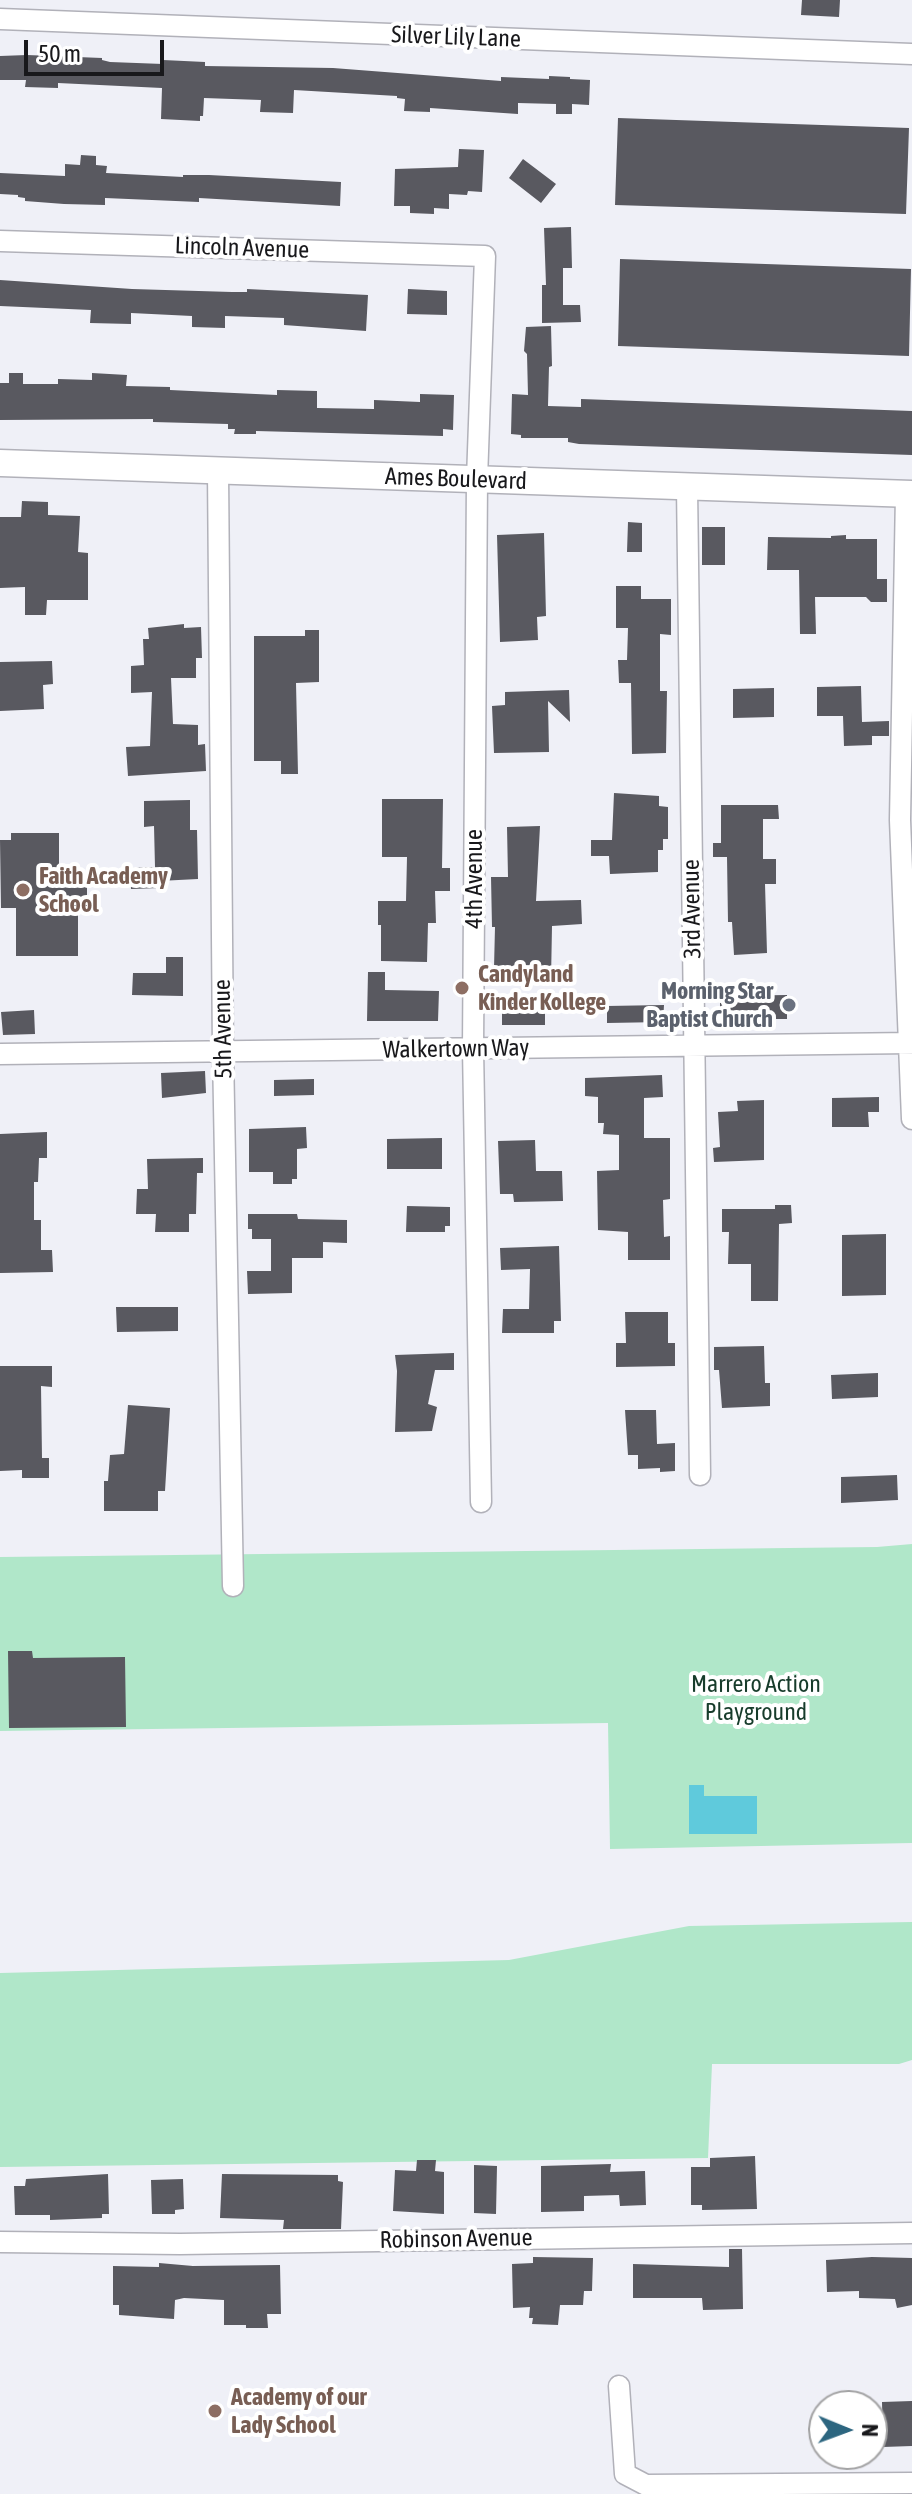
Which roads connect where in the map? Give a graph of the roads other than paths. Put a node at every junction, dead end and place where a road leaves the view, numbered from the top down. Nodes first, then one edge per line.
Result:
1 (0, 19) edge
2 (912, 54) edge
3 (0, 241) edge
4 (485, 256) joint
5 (0, 463) edge
6 (218, 471) junction
7 (477, 479) junction
8 (687, 487) junction
9 (909, 494) edge
10 (911, 1043) edge
11 (693, 1046) junction
12 (473, 1048) junction
13 (223, 1052) junction
14 (0, 1054) edge
15 (912, 1119) edge
16 (700, 1475) dead end
17 (481, 1502) dead end
18 (233, 1586) dead end
19 (912, 2233) edge
20 (0, 2242) edge
21 (619, 2386) dead end
22 (912, 2483) edge

1 - 2 street, Silver Lily Lane
3 - 4 street, Lincoln Avenue
4 - 7 street, 4th Avenue
5 - 6 street, Ames Boulevard
6 - 7 street, Ames Boulevard
6 - 13 street, 5th Avenue
7 - 8 street, Ames Boulevard
7 - 12 street, 4th Avenue
8 - 9 street, Ames Boulevard
8 - 11 street, 3rd Avenue
9 - 10 street
10 - 11 street, Walkertown Way
10 - 15 street
11 - 12 street, Walkertown Way
11 - 16 street, 3rd Avenue
12 - 13 street, Walkertown Way
12 - 17 street, 4th Avenue
13 - 14 street, Walkertown Way
13 - 18 street, 5th Avenue
19 - 20 street, Robinson Avenue
21 - 22 street

